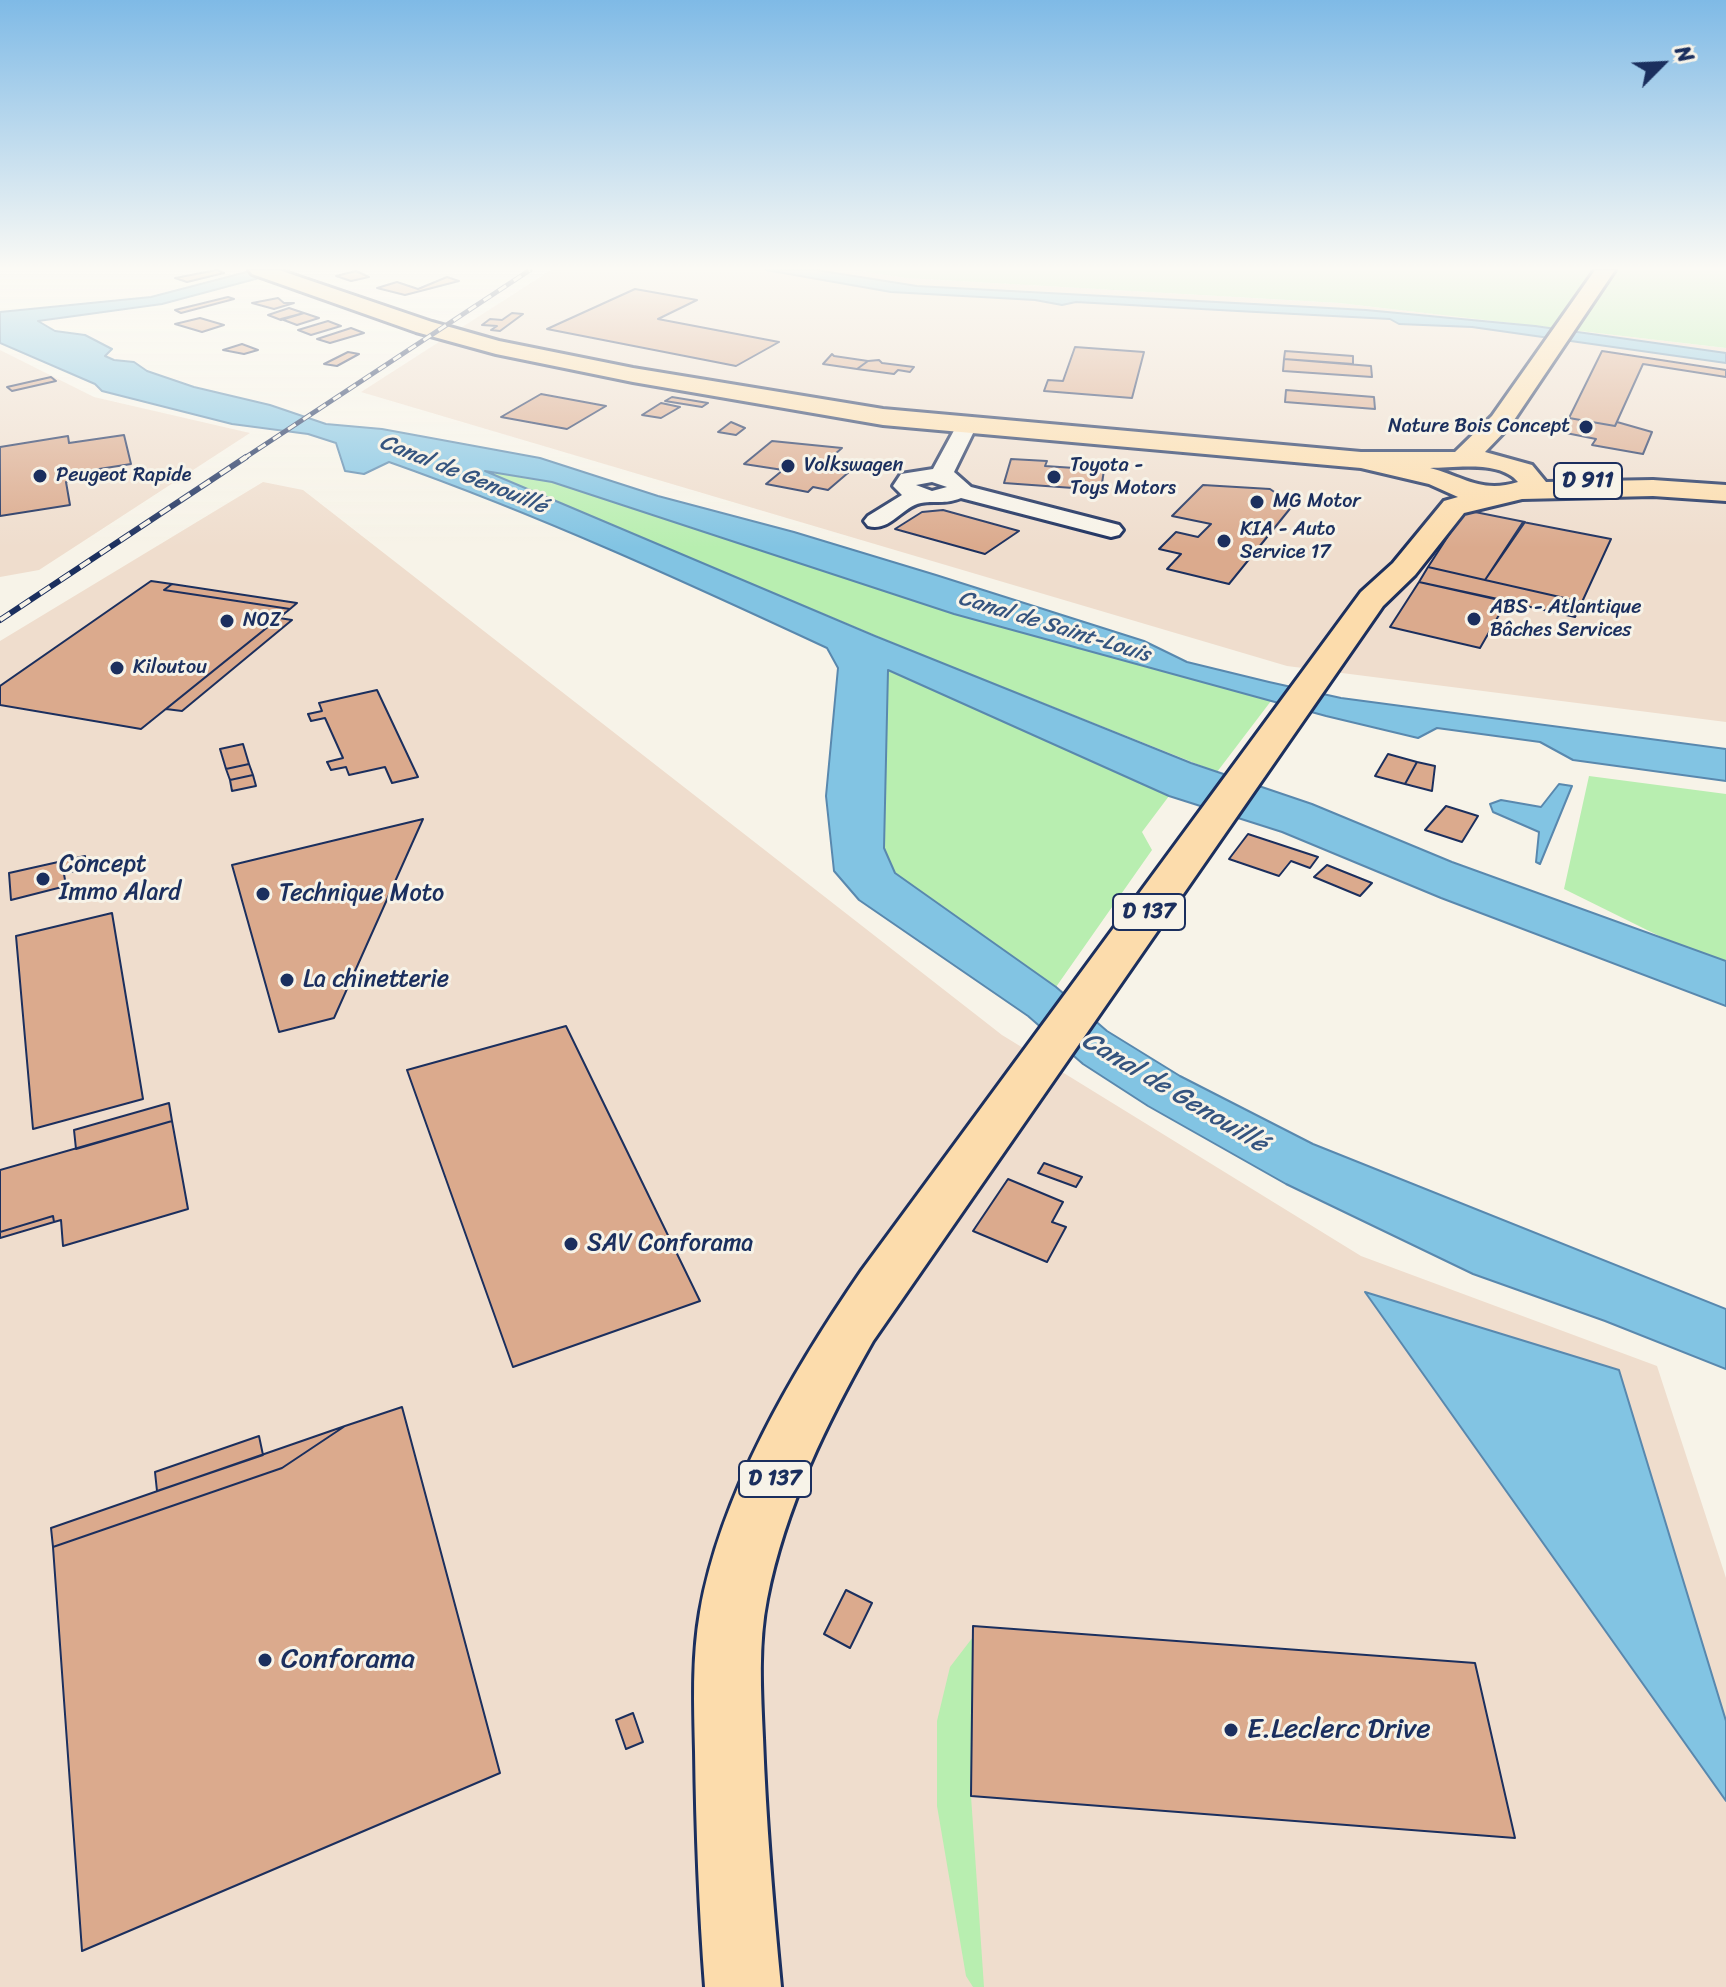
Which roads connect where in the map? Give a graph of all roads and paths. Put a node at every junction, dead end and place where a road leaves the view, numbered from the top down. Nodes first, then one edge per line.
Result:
1 (573, 363) edge
2 (1541, 363) edge
3 (1501, 421) junction
4 (967, 425) junction
5 (1450, 470) junction
6 (1520, 476) junction
7 (949, 483) junction
8 (1726, 493) edge
9 (1494, 495) junction
10 (876, 521) dead end
11 (1111, 530) dead end
12 (1372, 599) junction
13 (743, 1987) edge

1 - 4 main road
2 - 3 main road, D 137
3 - 5 main road, D 137
3 - 6 main road
4 - 5 main road
4 - 7 street
5 - 6 main road
5 - 9 main road
5 - 12 main road, D 137
6 - 8 main road, D 911
6 - 9 main road
7 - 10 street
7 - 11 street
9 - 12 main road, D 137
12 - 13 main road, D 137

